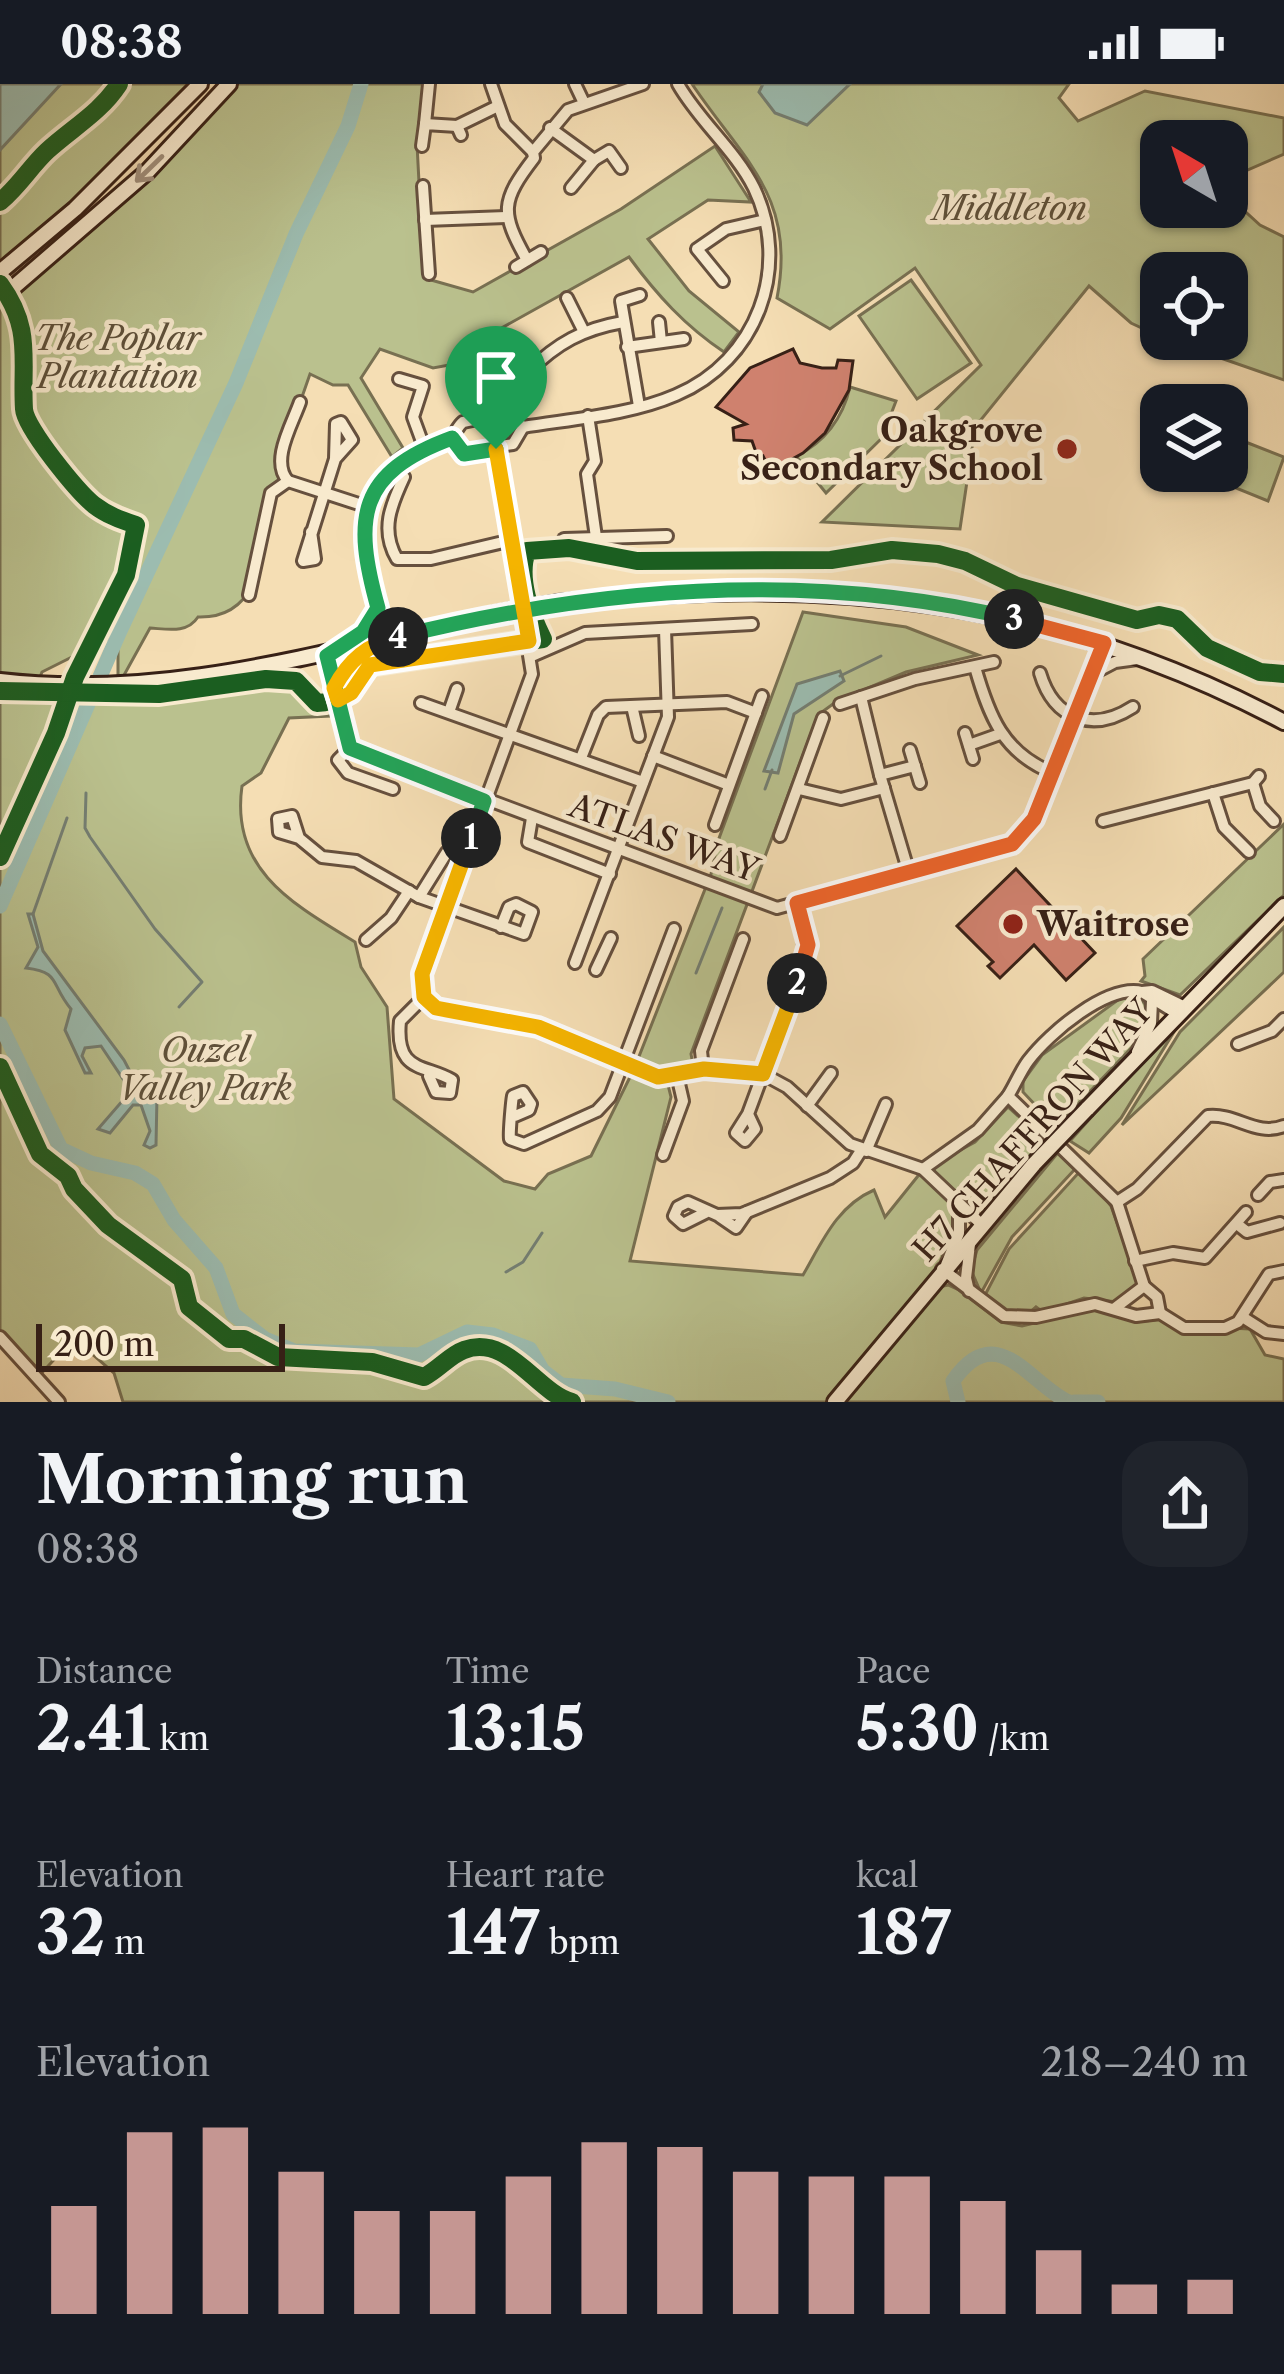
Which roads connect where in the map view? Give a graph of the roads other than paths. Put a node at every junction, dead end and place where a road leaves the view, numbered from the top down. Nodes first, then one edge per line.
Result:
1 (200, 84) edge
2 (229, 84) edge
3 (429, 84) edge
4 (490, 84) edge
5 (575, 84) edge
6 (643, 84) edge
7 (678, 84) edge
8 (584, 103) junction
9 (498, 106) junction
10 (425, 124) junction
11 (550, 128) junction
12 (422, 146) dead end
13 (533, 152) junction
14 (594, 160) junction
15 (621, 168) dead end
16 (423, 186) dead end
17 (571, 188) dead end
18 (506, 217) junction
19 (425, 220) junction
20 (765, 220) junction
21 (542, 252) dead end
22 (0, 272) edge
23 (429, 274) dead end
24 (723, 281) dead end
25 (640, 295) dead end
26 (567, 298) dead end
27 (0, 299) edge
28 (623, 322) junction
29 (658, 322) dead end
30 (583, 330) junction
31 (684, 339) dead end
32 (662, 342) junction
33 (627, 347) junction
34 (528, 372) dead end
35 (399, 379) dead end
36 (300, 402) dead end
37 (639, 406) junction
38 (588, 416) junction
39 (523, 427) junction
40 (452, 438) junction
41 (424, 447) junction
42 (496, 449) junction
43 (335, 459) dead end
44 (404, 477) dead end
45 (288, 481) junction
46 (322, 491) junction
47 (368, 507) junction
48 (311, 532) dead end
49 (667, 536) dead end
50 (596, 537) junction
51 (564, 539) dead end
52 (512, 540) junction
53 (249, 595) dead end
54 (378, 608) junction
55 (752, 624) dead end
56 (665, 629) junction
57 (381, 641) junction
58 (1104, 643) junction
59 (327, 656) junction
60 (532, 656) junction
61 (1153, 660) junction
62 (994, 662) dead end
63 (975, 667) junction
64 (1040, 673) dead end
65 (1094, 673) junction
66 (0, 681) edge
67 (334, 688) junction
68 (458, 689) dead end
69 (762, 696) dead end
70 (861, 697) junction
71 (422, 703) dead end
72 (669, 704) junction
73 (840, 704) dead end
74 (632, 706) junction
75 (1133, 707) dead end
76 (449, 712) junction
77 (755, 713) junction
78 (823, 718) dead end
79 (1076, 718) junction
80 (1277, 718) edge
81 (510, 733) junction
82 (1000, 734) junction
83 (639, 736) dead end
84 (350, 748) junction
85 (910, 750) dead end
86 (652, 756) junction
87 (581, 758) junction
88 (973, 759) dead end
89 (915, 766) junction
90 (1053, 773) junction
91 (643, 782) junction
92 (882, 782) junction
93 (920, 783) dead end
94 (730, 785) junction
95 (393, 789) dead end
96 (799, 789) junction
97 (1213, 794) junction
98 (484, 801) junction
99 (532, 818) junction
100 (1103, 821) dead end
101 (1274, 821) dead end
102 (715, 825) dead end
103 (780, 836) dead end
104 (299, 838) dead end
105 (618, 850) junction
106 (447, 852) dead end
107 (1249, 852) dead end
108 (909, 873) junction
109 (610, 874) junction
110 (414, 894) junction
111 (797, 903) junction
112 (1284, 906) edge
113 (446, 908) junction
114 (501, 927) dead end
115 (674, 929) dead end
116 (611, 938) dead end
117 (742, 939) dead end
118 (366, 940) dead end
119 (581, 946) junction
120 (602, 954) junction
121 (575, 963) dead end
122 (596, 970) dead end
123 (424, 997) junction
124 (1147, 997) junction
125 (1180, 1010) junction
126 (1284, 1020) edge
127 (1235, 1045) dead end
128 (1136, 1055) junction
129 (624, 1066) junction
130 (704, 1069) junction
131 (831, 1073) dead end
132 (763, 1074) junction
133 (676, 1075) junction
134 (429, 1076) dead end
135 (1008, 1096) junction
136 (886, 1104) dead end
137 (807, 1106) junction
138 (748, 1114) dead end
139 (515, 1116) dead end
140 (1284, 1126) edge
141 (864, 1150) junction
142 (663, 1155) dead end
143 (923, 1169) junction
144 (1284, 1180) edge
145 (1258, 1195) dead end
146 (1117, 1202) junction
147 (959, 1203) junction
148 (1246, 1212) dead end
149 (712, 1214) dead end
150 (1280, 1223) dead end
151 (1237, 1224) junction
152 (980, 1225) junction
153 (1136, 1261) junction
154 (944, 1267) junction
155 (1284, 1270) edge
156 (1144, 1286) junction
157 (970, 1293) junction
158 (1115, 1308) junction
159 (1160, 1313) junction
160 (1244, 1318) junction
161 (1284, 1334) edge
162 (0, 1337) edge
163 (59, 1402) edge
164 (835, 1402) edge

1 - 22 street
2 -> 27 street
3 - 10 street
4 - 9 street
5 - 8 street
6 - 8 street
7 - 20 street
8 - 11 street
9 - 10 street
9 - 13 street
10 - 12 street
11 - 13 street
11 - 14 street
13 - 18 street
14 - 15 street
14 - 17 street
16 - 19 street
18 - 19 street
18 - 21 street
19 - 23 street
20 - 24 street
20 - 37 street
25 - 28 street
26 - 30 street
28 - 30 street
28 - 33 street
29 - 32 street
30 - 34 street
31 - 32 street
32 - 33 street
33 - 37 street
35 - 41 street
36 - 45 street
37 - 38 street
38 - 39 street
38 - 50 street
39 - 40 street
39 - 42 street
40 - 41 street
40 - 42 street
41 - 47 street
42 - 52 street
43 - 46 street
44 - 52 street
45 - 46 street
45 - 53 street
46 - 47 street
46 - 48 street
47 - 54 street
49 - 50 street
50 - 51 street
52 - 60 street
54 - 57 street
54 - 59 street
55 - 56 street
56 - 60 street
56 - 72 street
57 - 58 street, bridge
57 - 59 street
57 - 67 street
58 - 61 street
58 - 65 street, ATLAS WAY
59 - 66 street
59 - 67 street
60 - 81 street
61 - 65 street
61 - 80 street
62 - 63 street
63 - 70 street
63 - 82 street
64 - 79 street
65 - 79 street, ATLAS WAY
67 - 84 street
68 - 76 street
69 - 77 street
70 - 73 street
70 - 92 street
71 - 76 street
72 - 74 street
72 - 77 street
72 - 86 street
74 - 83 street
74 - 87 street
75 - 79 street
76 - 81 street
77 - 94 street
78 - 96 street
79 - 90 street, ATLAS WAY
81 - 87 street
81 - 98 street
82 - 88 street
82 - 90 street
84 - 95 street
84 - 98 street, ATLAS WAY
85 - 89 street
86 - 91 street
86 - 94 street
87 - 91 street
89 - 92 street
89 - 93 street
90 - 108 street, ATLAS WAY
91 - 105 street
92 - 96 street
92 - 108 street
94 - 102 street
96 - 103 street
97 - 100 street
97 - 101 street
97 - 107 street
98 - 99 street, ATLAS WAY
98 - 113 street
99 - 105 street, ATLAS WAY
99 - 109 street
104 - 110 street
105 - 109 street
105 - 111 street, ATLAS WAY
106 - 110 street
108 - 111 street, ATLAS WAY
109 - 119 street
110 - 113 street
110 - 118 street
111 - 132 street
112 - 125 street, H7 CHAFFRON WAY
113 - 114 street
113 - 123 street
115 - 129 street
116 - 120 street
117 - 130 street
119 - 120 street
119 - 121 street
120 - 122 street
123 - 129 street
123 - 134 street
124 - 125 street
124 - 128 street
124 - 135 street
125 - 128 street, H7 CHAFFRON WAY
126 - 127 street
128 - 152 street, H7 CHAFFRON WAY, bridge
129 - 133 street
129 - 139 street
130 - 132 street
130 - 133 street
131 - 137 street
132 - 137 street
132 - 138 street
133 - 142 street
135 - 143 street
135 - 146 street
136 - 141 street
137 - 141 street
140 - 146 street
141 - 143 street
141 - 149 street
143 - 147 street
144 - 145 street
146 - 153 street
147 - 152 street
147 - 154 street
148 - 151 street
150 - 151 street
151 - 153 street
152 - 154 street, H7 CHAFFRON WAY
152 - 157 street
153 - 156 street
154 - 157 street
154 - 164 street, H7 CHAFFRON WAY
155 - 160 street
156 - 158 street
156 - 159 street
157 - 158 street
158 - 159 street
159 - 160 street
160 - 161 street
162 - 163 street

